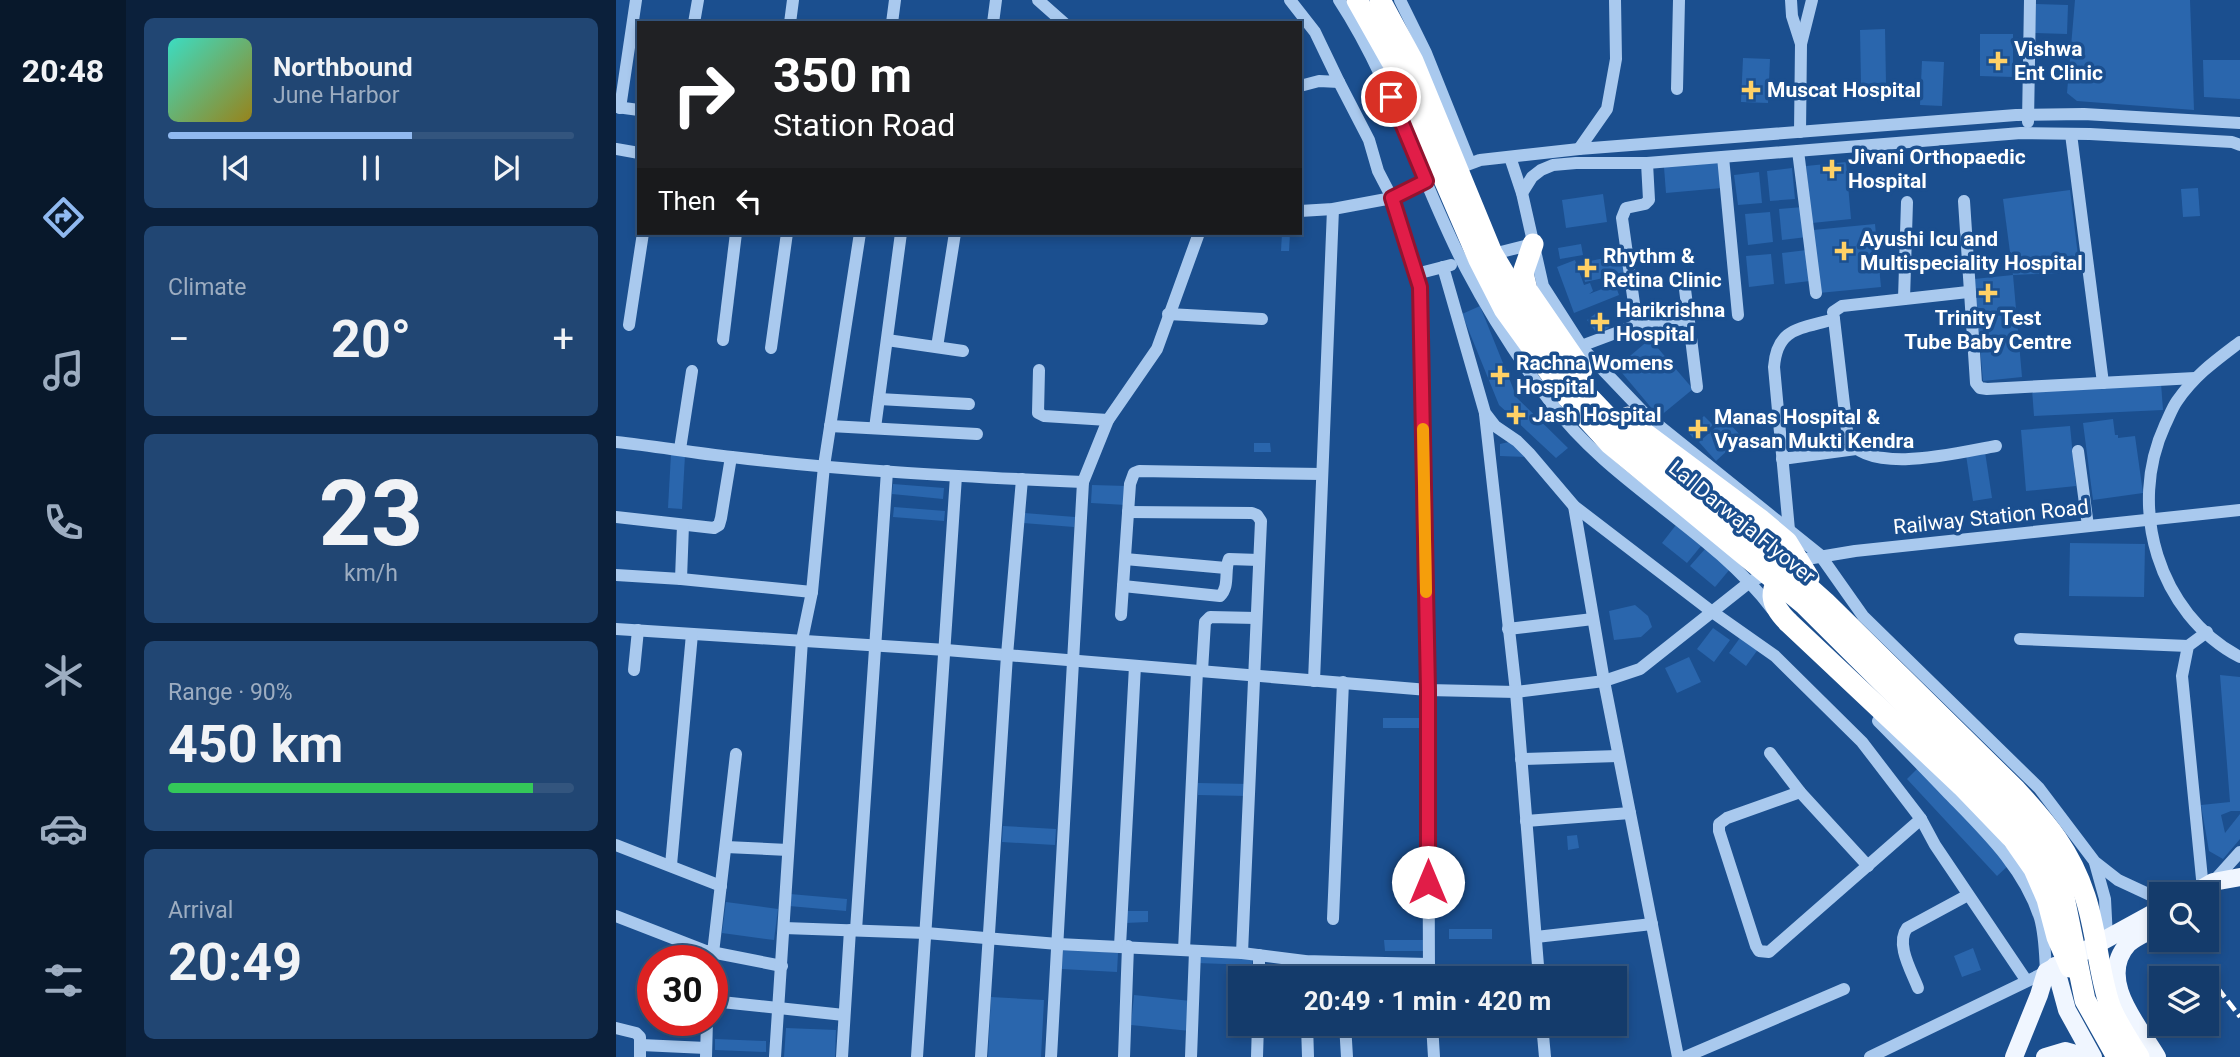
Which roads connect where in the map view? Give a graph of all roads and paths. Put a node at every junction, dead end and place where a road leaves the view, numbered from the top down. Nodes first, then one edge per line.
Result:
1 (636, 0) edge
2 (698, 0) edge
3 (793, 0) edge
4 (895, 0) edge
5 (995, 0) edge
6 (1038, 0) edge
7 (1290, 0) edge
8 (1380, 0) edge
9 (1400, 0) edge
10 (1679, 0) edge
11 (1791, 0) edge
12 (1812, 0) edge
13 (2030, 0) edge
14 (1347, 2) edge
15 (1614, 2) edge
16 (1406, 13) junction
17 (694, 21) edge
18 (790, 21) edge
19 (891, 21) edge
20 (993, 21) edge
21 (1062, 21) edge
22 (1358, 31) junction
23 (1801, 44) junction
24 (1339, 82) junction
25 (1302, 85) edge
26 (1677, 89) dead end
27 (618, 108) edge
28 (637, 110) edge
29 (2029, 115) junction
30 (2240, 123) edge
31 (1800, 132) junction
32 (2027, 133) junction
33 (2071, 134) junction
34 (2240, 145) edge
35 (616, 149) edge
36 (1579, 149) junction
37 (1798, 151) junction
38 (637, 153) edge
39 (1510, 157) junction
40 (1723, 157) junction
41 (1470, 163) junction
42 (1647, 163) junction
43 (1426, 181) junction
44 (1522, 193) junction
45 (1392, 198) junction
46 (1964, 201) dead end
47 (1907, 202) dead end
48 (1333, 209) junction
49 (1302, 211) edge
50 (643, 235) edge
51 (736, 235) edge
52 (787, 235) edge
53 (860, 235) edge
54 (901, 235) edge
55 (955, 235) edge
56 (1198, 235) edge
57 (1533, 244) junction
58 (1462, 262) junction
59 (1443, 267) junction
60 (1416, 274) junction
61 (1684, 281) dead end
62 (1968, 292) junction
63 (1816, 293) dead end
64 (1904, 299) junction
65 (1168, 314) junction
66 (1738, 315) dead end
67 (1262, 319) dead end
68 (1689, 319) junction
69 (1834, 319) junction
70 (629, 325) dead end
71 (1637, 325) junction
72 (887, 340) junction
73 (723, 341) dead end
74 (2240, 342) edge
75 (1581, 346) junction
76 (937, 347) junction
77 (771, 348) dead end
78 (962, 351) dead end
79 (1039, 370) dead end
80 (692, 371) dead end
81 (2195, 378) junction
82 (2103, 383) junction
83 (1697, 387) dead end
84 (879, 399) junction
85 (970, 404) dead end
86 (1485, 413) junction
87 (1108, 420) junction
88 (831, 426) junction
89 (874, 428) junction
90 (977, 433) dead end
91 (616, 442) edge
92 (1996, 446) dead end
93 (680, 449) junction
94 (1856, 449) junction
95 (2078, 452) dead end
96 (731, 457) junction
97 (1783, 459) junction
98 (824, 466) junction
99 (887, 471) junction
100 (1322, 474) junction
101 (956, 477) junction
102 (1022, 479) junction
103 (1083, 482) junction
104 (1574, 506) junction
105 (2240, 510) edge
106 (1129, 512) junction
107 (616, 517) edge
108 (2148, 520) junction
109 (683, 525) junction
110 (2088, 526) junction
111 (1789, 530) junction
112 (1820, 555) junction
113 (1125, 559) junction
114 (1259, 560) junction
115 (1796, 561) junction
116 (1226, 568) junction
117 (616, 575) edge
118 (681, 579) junction
119 (1751, 581) junction
120 (1123, 586) junction
121 (812, 592) junction
122 (1825, 602) junction
123 (1711, 611) junction
124 (1121, 615) dead end
125 (1256, 618) junction
126 (1593, 619) junction
127 (616, 629) edge
128 (1508, 629) junction
129 (638, 630) junction
130 (2207, 632) junction
131 (692, 634) junction
132 (2020, 639) dead end
133 (802, 640) junction
134 (876, 645) junction
135 (2188, 646) junction
136 (946, 650) junction
137 (1007, 655) junction
138 (2240, 657) edge
139 (1073, 661) junction
140 (1135, 666) junction
141 (634, 670) dead end
142 (1199, 671) junction
143 (1253, 674) junction
144 (1314, 681) junction
145 (1604, 681) junction
146 (1343, 682) junction
147 (1428, 690) junction
148 (1516, 692) junction
149 (1770, 753) dead end
150 (736, 754) dead end
151 (1618, 756) junction
152 (1521, 759) junction
153 (1800, 792) junction
154 (1630, 813) junction
155 (1921, 819) junction
156 (1526, 821) junction
157 (616, 845) edge
158 (726, 847) junction
159 (788, 850) junction
160 (2240, 852) edge
161 (2095, 863) junction
162 (671, 865) junction
163 (1868, 866) junction
164 (2220, 882) edge
165 (721, 886) junction
166 (2149, 894) edge
167 (1968, 895) junction
168 (2149, 915) edge
169 (616, 916) edge
170 (1333, 919) dead end
171 (1652, 924) junction
172 (785, 928) junction
173 (853, 930) junction
174 (2149, 932) edge
175 (926, 933) junction
176 (1536, 937) junction
177 (2106, 938) junction
178 (989, 939) junction
179 (1058, 944) junction
180 (684, 945) edge
181 (710, 945) edge
182 (1124, 946) junction
183 (1189, 950) junction
184 (1242, 953) junction
185 (1259, 955) junction
186 (728, 958) edge
187 (1305, 961) junction
188 (1342, 962) junction
189 (1429, 964) joint
190 (782, 966) junction
191 (1259, 966) edge
192 (1305, 966) edge
193 (1342, 966) edge
194 (1538, 966) edge
195 (2050, 969) junction
196 (2026, 980) junction
197 (1918, 988) dead end
198 (1844, 989) dead end
199 (2085, 1000) junction
200 (728, 1003) edge
201 (778, 1009) junction
202 (844, 1015) junction
203 (616, 1028) edge
204 (1258, 1036) edge
205 (1307, 1036) edge
206 (1346, 1036) edge
207 (1433, 1036) edge
208 (1543, 1036) edge
209 (641, 1051) edge
210 (706, 1053) edge
211 (775, 1057) edge
212 (842, 1057) edge
213 (917, 1057) edge
214 (981, 1057) edge
215 (1051, 1057) edge
216 (1124, 1057) edge
217 (1191, 1057) edge
218 (1257, 1057) edge
219 (1308, 1057) edge
220 (1347, 1057) edge
221 (1434, 1057) edge
222 (1545, 1057) edge
223 (1678, 1057) edge
224 (1685, 1057) edge
225 (1870, 1057) edge
226 (2014, 1057) edge
227 (2045, 1057) edge
228 (2086, 1057) edge
229 (2093, 1057) edge
230 (2117, 1057) edge
231 (2140, 1057) edge
232 (2157, 1057) edge

1 - 27 street
2 - 17 street
3 - 18 street
4 - 19 street
5 - 20 street
6 - 21 street
7 - 24 street
8 - 122 highway, Lal Darwaja Flyover, bridge
9 - 16 street
10 - 26 street
11 - 23 street
12 - 23 street
13 - 29 street
14 - 22 street
14 - 199 highway, Lal Darwaja Flyover, bridge
15 - 36 street
16 - 22 street
16 - 41 street
22 - 43 street
23 - 31 street
24 - 25 street
24 - 45 street
27 - 28 street
29 - 30 street
29 - 31 street
29 - 32 street
31 - 36 street
32 - 33 street
32 - 37 street
33 - 34 street
33 - 82 street
35 - 38 street
36 - 39 street
37 - 40 street
37 - 63 street
39 - 41 street
39 - 44 street
40 - 42 street
40 - 66 street
41 - 43 street
42 - 44 street
42 - 71 street
43 - 45 street
43 - 58 street
44 - 57 street
45 - 48 street
45 - 60 street
46 - 62 street
47 - 64 street
48 - 49 street
48 - 100 street
50 - 70 street
51 - 73 street
52 - 77 street
53 - 88 street
54 - 72 street
55 - 76 street
56 - 65 street
57 - 58 street
57 - 75 street
57 - 122 highway, bridge
58 - 59 street
58 - 119 street
59 - 60 street
59 - 86 street
60 - 147 street
61 - 68 street
62 - 64 street
62 - 82 street
64 - 69 street
65 - 67 street
65 - 87 street
68 - 71 street
68 - 83 street
69 - 94 street
69 - 97 street
71 - 75 street
72 - 76 street
72 - 84 street
74 - 81 street
75 - 111 street
76 - 78 street
79 - 87 street
80 - 93 street
81 - 82 street
81 - 108 street
84 - 85 street
84 - 89 street
86 - 104 street
86 - 128 street
87 - 103 street
88 - 89 street
88 - 98 street
89 - 90 street
91 - 93 street
92 - 94 street
93 - 96 street
94 - 97 street
95 - 110 street
96 - 98 street
96 - 109 street
97 - 111 street
98 - 99 street
98 - 121 street
99 - 101 street
99 - 134 street
100 - 106 street
100 - 144 street
101 - 102 street
101 - 136 street
102 - 103 street
102 - 137 street
103 - 139 street
104 - 123 street
104 - 126 street
105 - 108 street, Railway Station Road
106 - 113 street
106 - 114 street
107 - 109 street
108 - 110 street, Railway Station Road
108 - 130 street
109 - 118 street
110 - 112 street, Railway Station Road
111 - 112 street
112 - 115 street, Railway Station Road
112 - 161 street
113 - 116 street
113 - 120 street
114 - 116 street
114 - 125 street
115 - 119 street, Railway Station Road
115 - 199 highway, bridge
116 - 120 street
117 - 118 street
118 - 121 street
119 - 123 street, Railway Station Road
119 - 195 street
120 - 124 street
121 - 133 street
122 - 231 highway, Lal Darwaja Flyover, bridge
123 - 145 street, Railway Station Road
123 - 155 street
125 - 142 street
125 - 143 street
126 - 128 street
126 - 145 street
127 - 129 street, Railway Station Road
128 - 148 street
129 - 131 street, Railway Station Road
129 - 141 street
130 - 135 street
130 - 138 street
131 - 133 street, Railway Station Road
131 - 162 street
132 - 135 street
133 - 134 street, Railway Station Road
133 - 159 street
134 - 136 street, Railway Station Road
134 - 173 street
135 - 164 street
136 - 137 street, Railway Station Road
136 - 175 street
137 - 139 street, Railway Station Road
137 - 178 street
139 - 140 street, Railway Station Road
139 - 179 street
140 - 142 street, Railway Station Road
140 - 182 street
142 - 143 street, Railway Station Road
142 - 183 street
143 - 144 street, Railway Station Road
143 - 184 street
144 - 146 street, Railway Station Road
145 - 148 street, Railway Station Road
145 - 151 street
146 - 147 street, Railway Station Road
146 - 170 street
147 - 148 street, Railway Station Road
147 - 189 street
148 - 152 street
149 - 153 street
150 - 158 street
151 - 152 street
151 - 154 street
152 - 156 street
153 - 163 street
153 - 163 street
154 - 156 street
154 - 171 street
155 - 163 street
155 - 167 street
156 - 176 street
157 - 162 street
158 - 159 street
158 - 165 street
159 - 172 street
160 - 164 street
161 - 166 street
161 - 177 street
162 - 165 street
165 - 181 street
167 - 196 street
167 - 197 street
168 - 177 main road
169 - 180 street
171 - 176 street
171 - 223 street
172 - 173 street
172 - 190 street
173 - 175 street
173 - 202 street
174 - 232 main road
175 - 178 street
175 - 213 street
176 - 194 street
177 - 195 main road
178 - 179 street
178 - 214 street
179 - 182 street
179 - 215 street
182 - 183 street
182 - 216 street
183 - 184 street
183 - 217 street
184 - 185 street
185 - 187 street
185 - 191 street
186 - 190 street
187 - 188 street
187 - 192 street
188 - 189 street
188 - 193 street
190 - 201 street
195 - 196 street
195 - 226 main road
195 - 229 main road
196 - 225 street
198 - 224 street
199 - 230 highway, Lal Darwaja Flyover, bridge
200 - 201 street
201 - 202 street
201 - 211 street
202 - 212 street
203 - 209 street
204 - 218 street
205 - 219 street
206 - 220 street
207 - 221 street
208 - 222 street
209 - 210 street
227 - 228 main road

